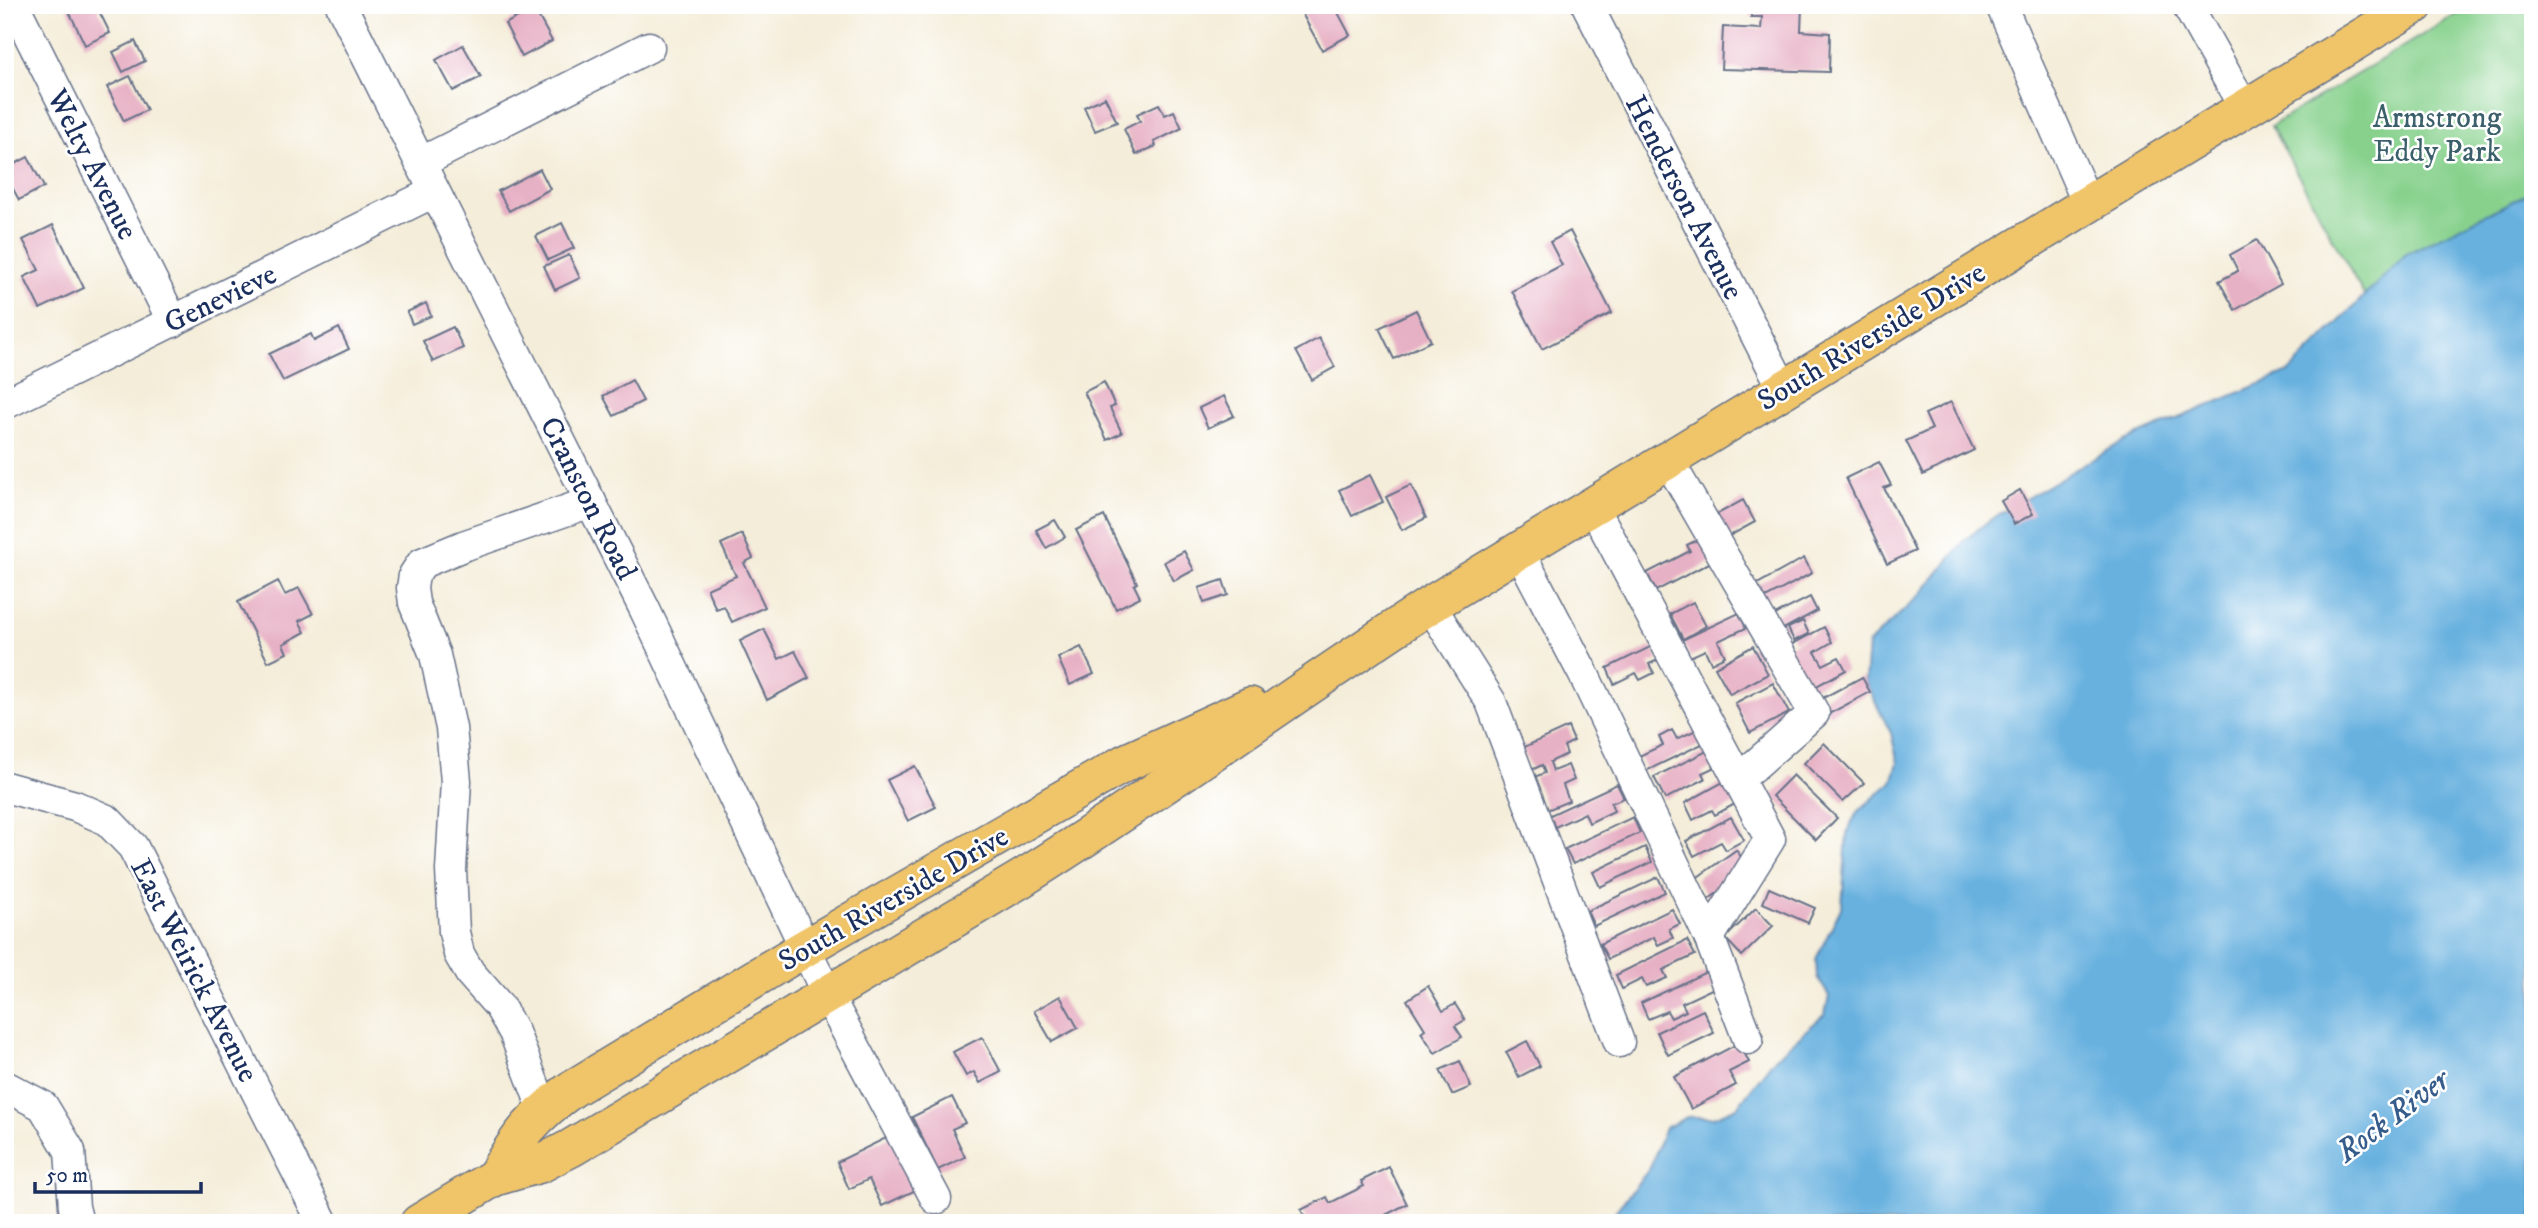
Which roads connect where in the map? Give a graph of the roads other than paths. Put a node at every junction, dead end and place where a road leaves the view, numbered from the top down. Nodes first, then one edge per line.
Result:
1 (14, 5) edge
2 (341, 5) edge
3 (1587, 5) edge
4 (2001, 5) edge
5 (2187, 5) edge
6 (2415, 5) edge
7 (649, 47) dead end
8 (2245, 109) junction
9 (420, 163) junction
10 (434, 192) junction
11 (2088, 204) junction
12 (173, 322) junction
13 (1784, 390) junction
14 (5, 404) edge
15 (1668, 460) junction
16 (592, 502) junction
17 (1593, 506) junction
18 (1519, 551) junction
19 (1430, 605) junction
20 (1329, 670) junction
21 (1738, 780) junction
22 (5, 787) edge
23 (1709, 937) junction
24 (805, 948) junction
25 (828, 996) junction
26 (1748, 1039) dead end
27 (1619, 1042) dead end
28 (5, 1086) edge
29 (547, 1107) junction
30 (495, 1177) junction
31 (936, 1199) dead end
32 (78, 1223) edge
33 (323, 1223) edge
34 (419, 1223) edge

1 - 12 street, Welty Avenue
2 - 9 street, Cranston Road
3 - 13 street, Henderson Avenue
4 - 11 street
5 - 8 street
6 - 8 main road, South Riverside Drive
7 - 9 street
8 - 11 main road, South Riverside Drive
9 - 10 street, Cranston Road
10 - 12 street, Genevieve
10 - 16 street, Cranston Road
11 - 13 main road, South Riverside Drive
12 - 14 street, Genevieve
13 - 15 main road, South Riverside Drive
15 - 17 main road, South Riverside Drive
15 - 21 street
16 - 24 street, Cranston Road
16 - 29 street
17 - 18 main road, South Riverside Drive
17 - 21 street
18 - 19 main road, South Riverside Drive
18 - 23 street
19 - 20 main road, South Riverside Drive
19 - 27 street
20 - 24 main road, South Riverside Drive
20 - 25 main road, South Riverside Drive
21 - 23 street
22 - 33 street, East Weirick Avenue
23 - 26 street
24 - 25 street, Cranston Road
24 - 29 main road, South Riverside Drive
25 - 30 main road, South Riverside Drive
25 - 31 street, Cranston Road
28 - 32 street
29 - 30 main road, South Riverside Drive
30 - 34 main road, South Riverside Drive

